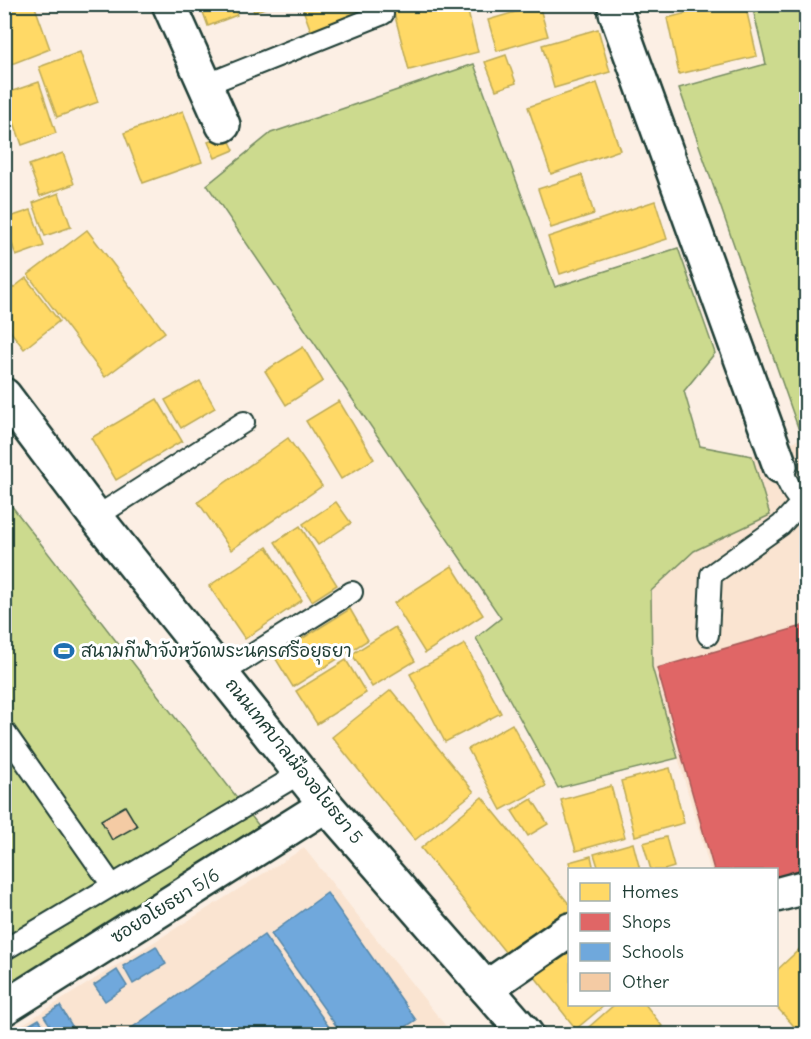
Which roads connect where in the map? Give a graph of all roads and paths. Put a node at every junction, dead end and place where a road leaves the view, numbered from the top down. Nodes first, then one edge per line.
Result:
1 (170, 4) edge
2 (615, 4) edge
3 (383, 14) dead end
4 (205, 85) junction
5 (224, 125) dead end
6 (4, 395) edge
7 (244, 422) dead end
8 (780, 466) joint
9 (804, 503) edge
10 (96, 517) junction
11 (352, 592) dead end
12 (708, 635) dead end
13 (223, 673) junction
14 (4, 731) edge
15 (301, 773) junction
16 (326, 805) junction
17 (112, 885) junction
18 (807, 887) edge
19 (778, 896) edge
20 (568, 931) edge
21 (4, 950) edge
22 (486, 988) junction
23 (4, 1008) edge
24 (526, 1035) edge

1 - 4 street
2 - 8 street
3 - 4 lane
4 - 5 street
6 - 10 street, ถนนเทศบาลเมืองอโยธยา 5
7 - 10 lane
8 - 9 lane
9 - 12 lane
10 - 13 street, ถนนเทศบาลเมืองอโยธยา 5
11 - 13 lane
13 - 15 street, ถนนเทศบาลเมืองอโยธยา 5
14 - 17 lane
15 - 16 street, ถนนเทศบาลเมืองอโยธยา 5
15 - 17 lane
16 - 22 street, ถนนเทศบาลเมืองอโยธยา 5
16 - 23 street, ซอยอโยธยา 5/6
17 - 21 lane
18 - 19 street
20 - 22 street
22 - 24 street, ถนนเทศบาลเมืองอโยธยา 5

